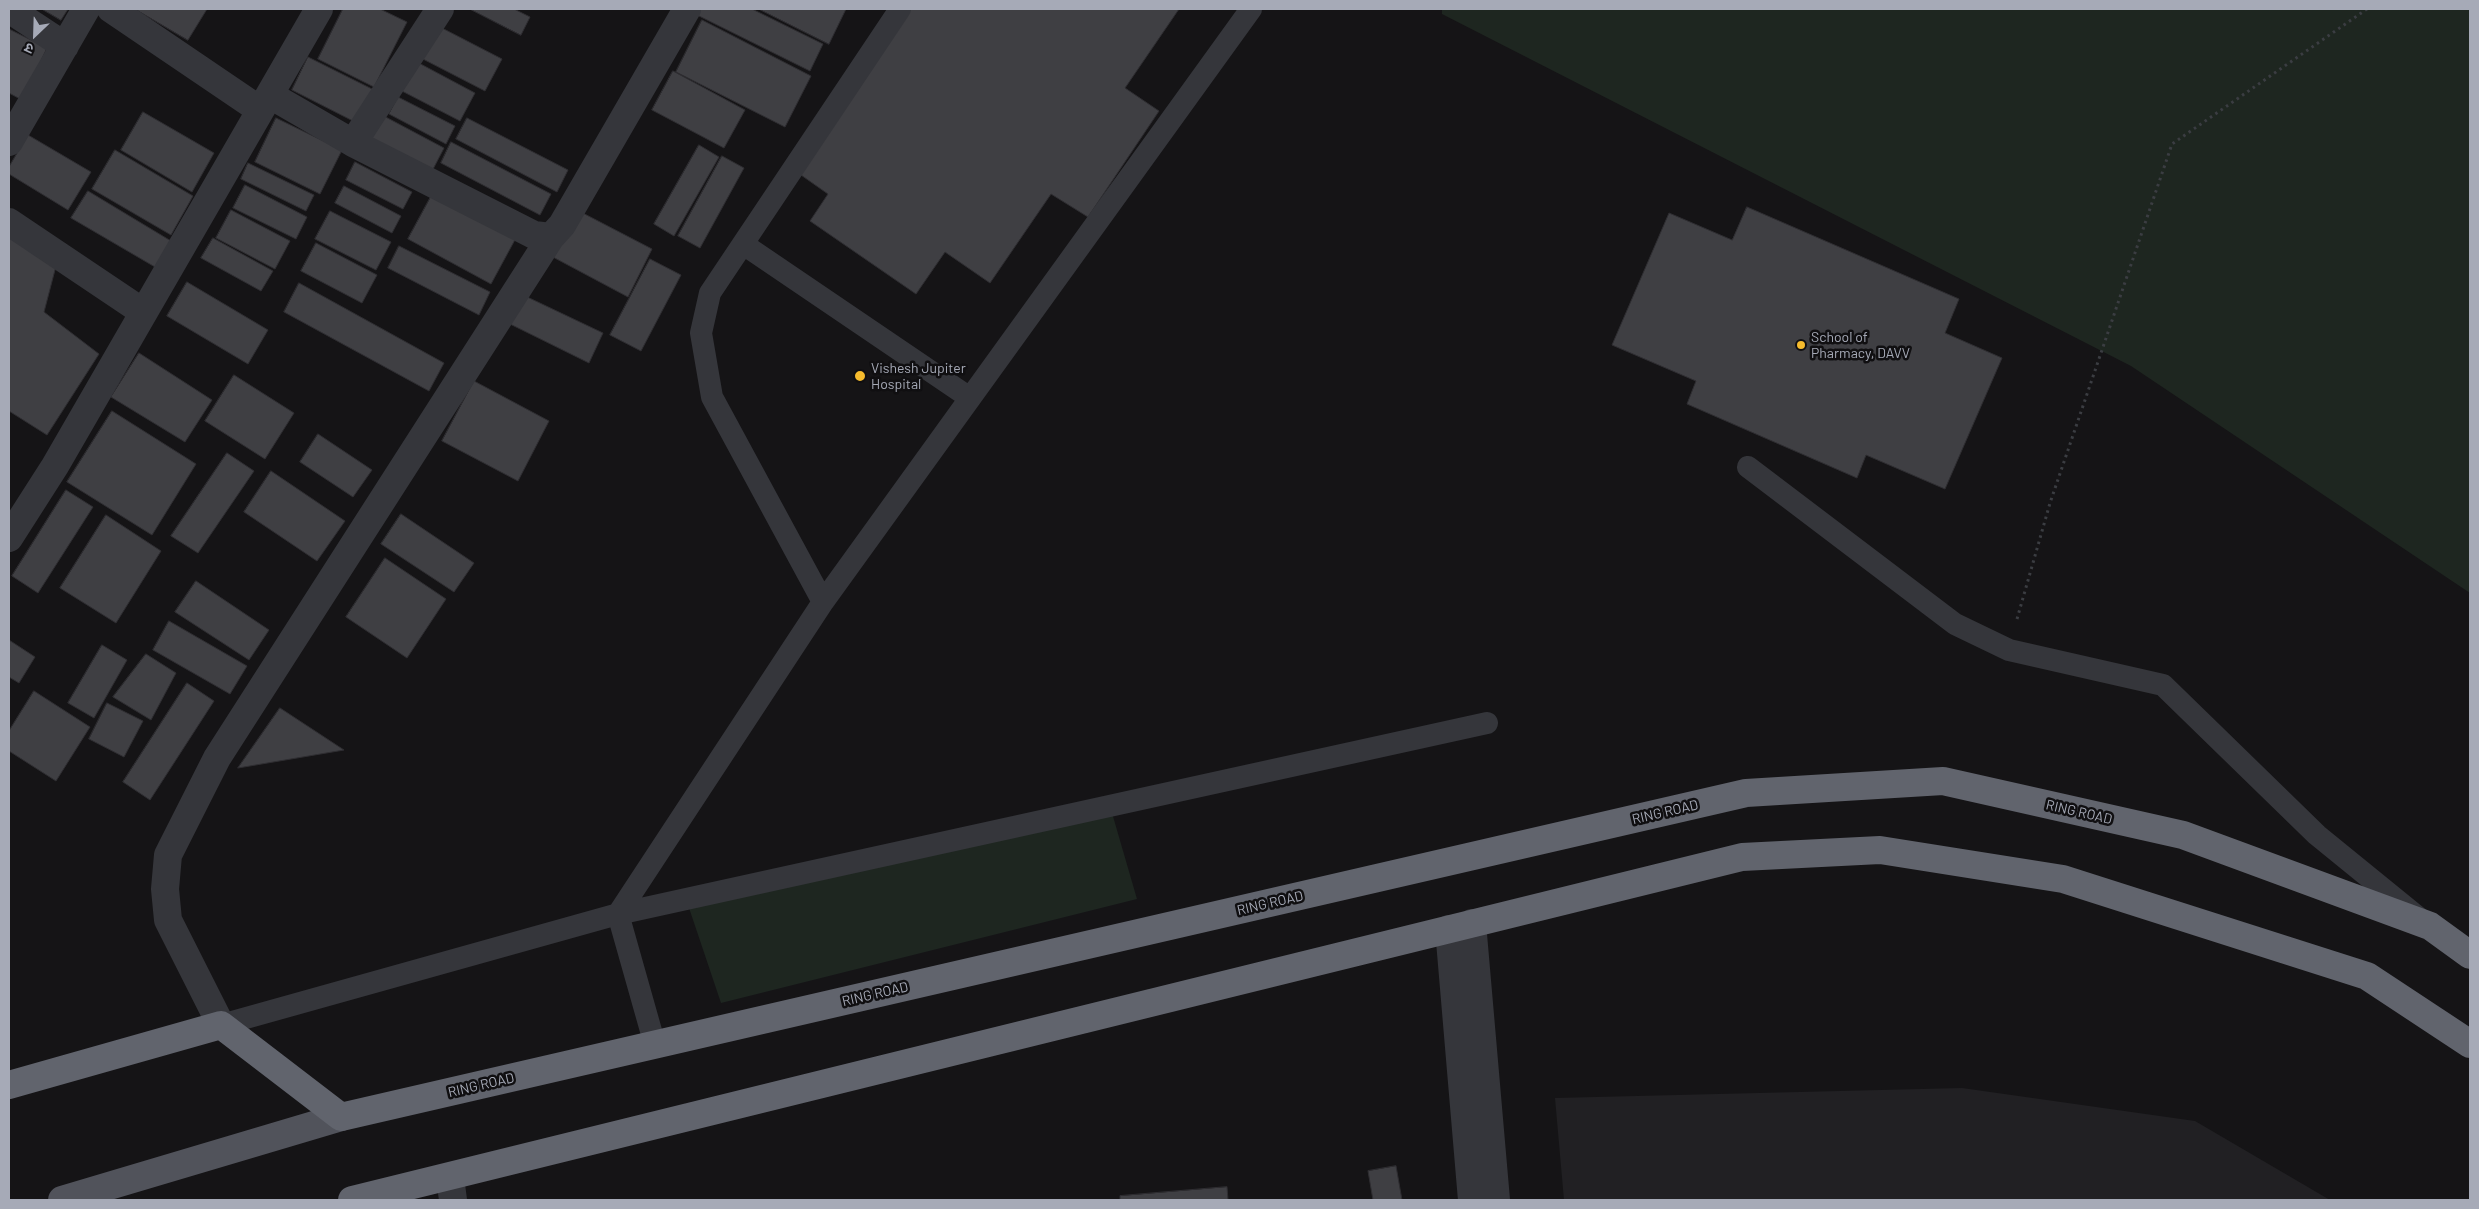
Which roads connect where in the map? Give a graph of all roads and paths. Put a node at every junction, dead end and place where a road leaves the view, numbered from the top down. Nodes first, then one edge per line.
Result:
1 (9, 9) edge
2 (86, 9) edge
3 (111, 9) edge
4 (319, 9) edge
5 (440, 9) edge
6 (687, 9) edge
7 (900, 9) edge
8 (1250, 9) edge
9 (2367, 9) edge
10 (65, 46) junction
11 (265, 102) junction
12 (9, 142) edge
13 (353, 143) junction
14 (9, 222) edge
15 (551, 237) junction
16 (743, 244) junction
17 (143, 312) junction
18 (970, 398) junction
19 (1748, 467) dead end
20 (9, 538) edge
21 (823, 602) junction
22 (2009, 650) junction
23 (1487, 723) dead end
24 (618, 914) junction
25 (1460, 926) junction
26 (2430, 926) junction
27 (2470, 955) edge
28 (220, 1025) junction
29 (2470, 1044) edge
30 (655, 1045) junction
31 (9, 1085) edge
32 (341, 1117) junction
33 (452, 1188) edge
34 (62, 1200) edge
35 (352, 1200) edge
36 (1472, 1200) edge
37 (1496, 1200) edge

1 - 10 street
2 - 10 street
3 - 11 street
4 - 11 street
5 - 13 street
6 - 15 street
7 - 16 lane
8 - 18 lane
9 - 22 path
10 - 12 street
11 - 13 street
11 - 17 street
13 - 15 street
14 - 17 street
15 - 28 street
16 - 18 lane
16 - 21 lane
17 - 20 street
18 - 21 lane
19 - 22 lane
21 - 24 lane
22 - 26 lane
23 - 24 lane
24 - 28 lane
24 - 30 lane
25 - 29 highway
25 - 33 highway
25 - 36 street
25 - 37 street
26 - 27 highway, RING ROAD
26 - 30 highway, RING ROAD
28 - 31 highway
28 - 32 highway
30 - 32 highway, RING ROAD
32 - 34 main road, RING ROAD
33 - 35 highway

